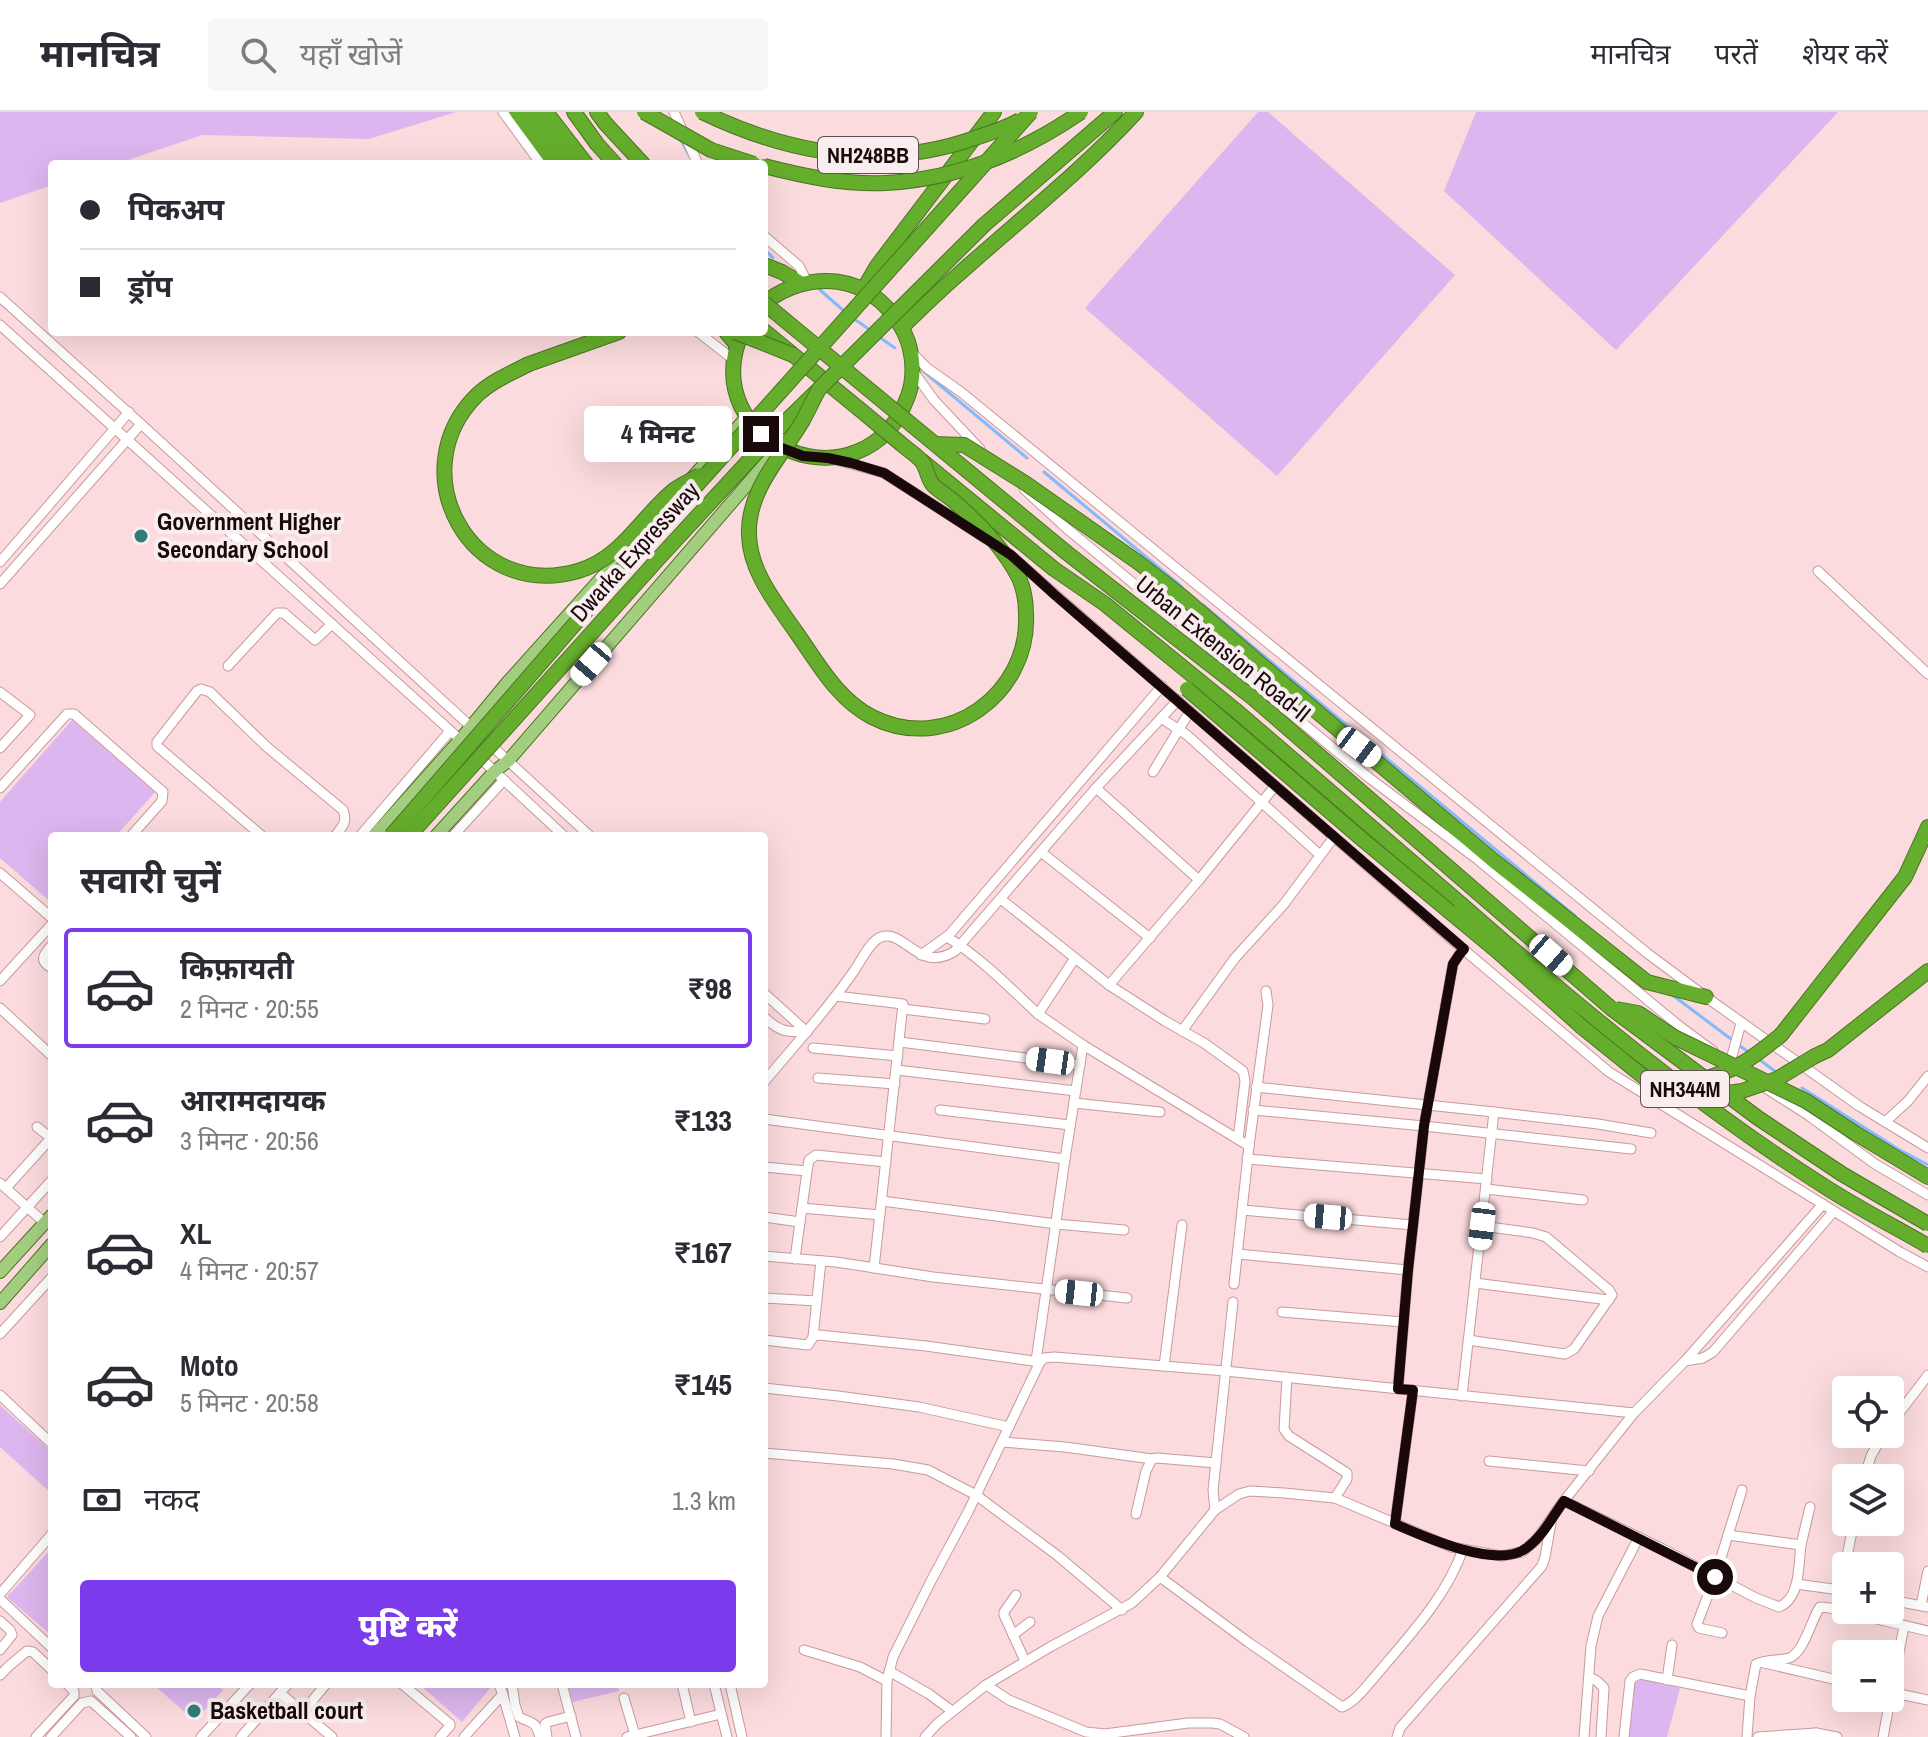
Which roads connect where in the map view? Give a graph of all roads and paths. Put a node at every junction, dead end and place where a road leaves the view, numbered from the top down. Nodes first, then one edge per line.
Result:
1 (503, 112) edge
2 (517, 112) edge
3 (531, 112) edge
4 (546, 112) edge
5 (574, 112) edge
6 (597, 112) edge
7 (644, 112) edge
8 (674, 112) edge
9 (702, 112) edge
10 (994, 112) edge
11 (1032, 112) edge
12 (1081, 112) edge
13 (1115, 112) edge
14 (1136, 112) edge
15 (538, 160) edge
16 (554, 160) edge
17 (568, 160) edge
18 (583, 160) edge
19 (611, 160) edge
20 (639, 160) edge
21 (696, 160) edge
22 (742, 160) edge
23 (768, 167) edge
24 (768, 239) edge
25 (768, 267) edge
26 (803, 283) junction
27 (863, 290) junction
28 (0, 297) edge
29 (768, 300) edge
30 (768, 306) edge
31 (0, 325) edge
32 (902, 327) junction
33 (768, 334) edge
34 (608, 336) edge
35 (703, 336) edge
36 (738, 336) edge
37 (911, 352) junction
38 (793, 355) junction
39 (734, 360) junction
40 (913, 371) junction
41 (819, 389) junction
42 (129, 412) junction
43 (747, 417) junction
44 (141, 424) junction
45 (115, 428) junction
46 (127, 439) junction
47 (933, 444) junction
48 (779, 447) junction
49 (828, 458) junction
50 (922, 461) junction
51 (711, 468) junction
52 (0, 562) edge
53 (1818, 571) dead end
54 (0, 584) edge
55 (332, 624) junction
56 (1170, 657) junction
57 (228, 666) dead end
58 (1928, 674) edge
59 (1162, 686) junction
60 (0, 692) edge
61 (1178, 700) junction
62 (1190, 711) junction
63 (1161, 718) junction
64 (471, 725) junction
65 (1179, 729) junction
66 (455, 735) junction
67 (0, 748) edge
68 (508, 761) junction
69 (1153, 772) dead end
70 (500, 776) junction
71 (1275, 786) junction
72 (0, 788) edge
73 (1096, 788) junction
74 (544, 794) junction
75 (1263, 802) junction
76 (532, 807) junction
77 (1928, 827) edge
78 (135, 832) edge
79 (257, 832) edge
80 (338, 832) edge
81 (364, 832) edge
82 (377, 832) edge
83 (394, 832) edge
84 (413, 832) edge
85 (440, 832) edge
86 (456, 832) edge
87 (560, 832) edge
88 (586, 832) edge
89 (1334, 837) junction
90 (1041, 852) junction
91 (1320, 855) junction
92 (0, 873) edge
93 (1199, 880) junction
94 (1002, 900) junction
95 (48, 917) edge
96 (48, 926) edge
97 (43, 933) junction
98 (947, 937) junction
99 (1150, 938) junction
100 (48, 939) edge
101 (961, 946) junction
102 (48, 948) edge
103 (1464, 949) junction
104 (921, 955) junction
105 (1075, 958) junction
106 (48, 966) edge
107 (1928, 971) edge
108 (0, 981) edge
109 (1109, 985) junction
110 (1266, 991) dead end
111 (836, 996) junction
112 (768, 997) edge
113 (1706, 997) junction
114 (0, 1008) edge
115 (903, 1009) junction
116 (1612, 1009) junction
117 (1038, 1014) junction
118 (985, 1019) dead end
119 (768, 1020) edge
120 (1741, 1023) junction
121 (1182, 1031) junction
122 (807, 1032) junction
123 (900, 1042) junction
124 (1083, 1045) junction
125 (813, 1048) dead end
126 (48, 1052) edge
127 (898, 1056) junction
128 (1730, 1063) junction
129 (1080, 1065) junction
130 (897, 1070) junction
131 (1928, 1076) edge
132 (768, 1077) edge
133 (818, 1078) dead end
134 (895, 1084) junction
135 (1655, 1086) junction
136 (1256, 1087) junction
137 (1076, 1091) junction
138 (1074, 1103) junction
139 (1428, 1107) junction
140 (940, 1110) dead end
141 (1253, 1110) junction
142 (1160, 1112) dead end
143 (1494, 1112) junction
144 (768, 1120) edge
145 (1885, 1122) junction
146 (1070, 1125) junction
147 (1424, 1126) junction
148 (37, 1127) dead end
149 (1651, 1133) dead end
150 (1491, 1134) junction
151 (48, 1135) edge
152 (888, 1135) junction
153 (1238, 1139) junction
154 (48, 1142) edge
155 (1249, 1146) junction
156 (1928, 1148) edge
157 (1631, 1149) dead end
158 (1065, 1159) junction
159 (1247, 1159) junction
160 (886, 1162) junction
161 (768, 1167) edge
162 (807, 1171) junction
163 (1420, 1173) junction
164 (1928, 1177) edge
165 (48, 1184) edge
166 (1486, 1184) junction
167 (3, 1185) edge
168 (1928, 1195) edge
169 (1583, 1200) dead end
170 (882, 1201) junction
171 (1823, 1204) junction
172 (27, 1207) junction
173 (802, 1208) junction
174 (1242, 1210) junction
175 (1834, 1211) junction
176 (880, 1215) junction
177 (48, 1218) edge
178 (768, 1218) edge
179 (48, 1220) edge
180 (800, 1222) junction
181 (1056, 1224) junction
182 (1928, 1224) edge
183 (1182, 1225) dead end
184 (1413, 1225) junction
185 (1482, 1226) junction
186 (1124, 1230) dead end
187 (0, 1237) edge
188 (1928, 1246) edge
189 (48, 1249) edge
190 (1238, 1254) junction
191 (768, 1256) edge
192 (795, 1259) junction
193 (821, 1261) junction
194 (1928, 1267) edge
195 (874, 1268) junction
196 (1408, 1270) junction
197 (0, 1272) edge
198 (48, 1281) edge
199 (1475, 1283) junction
200 (1234, 1284) dead end
201 (1046, 1289) junction
202 (768, 1298) edge
203 (1127, 1298) dead end
204 (1609, 1300) junction
205 (817, 1301) junction
206 (1233, 1302) dead end
207 (0, 1303) edge
208 (1282, 1312) dead end
209 (1403, 1322) junction
210 (0, 1334) edge
211 (813, 1337) junction
212 (1468, 1340) junction
213 (768, 1341) edge
214 (1685, 1361) junction
215 (1038, 1362) junction
216 (1164, 1366) junction
217 (1225, 1371) junction
218 (1928, 1375) edge
219 (1287, 1377) junction
220 (768, 1388) edge
221 (1398, 1389) junction
222 (1413, 1390) junction
223 (0, 1395) edge
224 (1462, 1396) junction
225 (1904, 1407) edge
226 (1634, 1413) junction
227 (1009, 1427) junction
228 (48, 1440) edge
229 (1002, 1442) junction
230 (768, 1453) edge
231 (1152, 1459) junction
232 (1489, 1461) dead end
233 (1216, 1463) junction
234 (1589, 1471) junction
235 (1742, 1490) dead end
236 (976, 1495) junction
237 (1335, 1498) junction
238 (1564, 1501) junction
239 (1810, 1507) dead end
240 (1215, 1510) junction
241 (1136, 1514) dead end
242 (1552, 1519) junction
243 (1395, 1524) junction
244 (1728, 1535) junction
245 (1639, 1537) junction
246 (48, 1539) edge
247 (1801, 1545) junction
248 (1463, 1549) junction
249 (1928, 1575) edge
250 (1160, 1577) junction
251 (1715, 1577) junction
252 (1796, 1584) junction
253 (1832, 1589) edge
254 (1016, 1595) dead end
255 (0, 1596) edge
256 (1904, 1602) edge
257 (1924, 1606) edge
258 (1122, 1610) junction
259 (0, 1621) edge
260 (1030, 1622) dead end
261 (1904, 1626) junction
262 (1928, 1631) edge
263 (1722, 1633) dead end
264 (1013, 1635) junction
265 (1901, 1640) edge
266 (48, 1644) edge
267 (1672, 1645) dead end
268 (0, 1650) edge
269 (804, 1650) dead end
270 (1025, 1661) junction
271 (1760, 1662) junction
272 (48, 1666) edge
273 (0, 1675) edge
274 (888, 1676) junction
275 (1589, 1677) junction
276 (1832, 1679) edge
277 (1667, 1680) junction
278 (986, 1685) junction
279 (71, 1688) edge
280 (97, 1688) edge
281 (246, 1688) edge
282 (284, 1688) edge
283 (323, 1688) edge
284 (407, 1688) edge
285 (513, 1688) edge
286 (563, 1688) edge
287 (683, 1688) edge
288 (715, 1688) edge
289 (731, 1688) edge
290 (500, 1689) edge
291 (280, 1693) junction
292 (1904, 1695) edge
293 (1750, 1696) junction
294 (624, 1698) dead end
295 (1928, 1700) edge
296 (952, 1711) junction
297 (303, 1712) junction
298 (1887, 1712) edge
299 (721, 1714) junction
300 (571, 1716) junction
301 (691, 1722) junction
302 (1093, 1735) edge
303 (1816, 1735) edge
304 (631, 1736) edge
305 (36, 1737) edge
306 (51, 1737) edge
307 (131, 1737) edge
308 (146, 1737) edge
309 (201, 1737) edge
310 (241, 1737) edge
311 (332, 1737) edge
312 (440, 1737) edge
313 (464, 1737) edge
314 (515, 1737) edge
315 (540, 1737) edge
316 (547, 1737) edge
317 (576, 1737) edge
318 (727, 1737) edge
319 (742, 1737) edge
320 (886, 1737) edge
321 (925, 1737) edge
322 (1244, 1737) edge
323 (1397, 1737) edge
324 (1584, 1737) edge
325 (1601, 1737) edge
326 (1624, 1737) edge
327 (1747, 1737) edge
328 (1758, 1737) edge
329 (1837, 1737) edge
330 (1883, 1737) edge

1 - 15 street
2 - 16 highway
3 - 17 highway
4 - 18 highway
5 - 19 highway
6 - 20 highway
7 - 22 highway, bridge
8 - 21 street
9 - 11 highway, Dwarka Expressway / NH248BB, bridge
10 - 27 highway
11 - 51 highway, Dwarka Expressway, bridge
12 - 23 highway, NH248BB, bridge
13 - 41 highway, Dwarka Expressway, bridge
14 - 32 highway
24 - 26 street
25 - 26 highway
26 - 27 highway
26 - 29 highway
27 - 32 highway
28 - 42 street
30 - 47 highway, Urban Extension Road-II / NH344M, bridge
31 - 45 street
32 - 37 highway
33 - 38 highway, Urban Extension Road-II / NH344M, bridge
34 - 51 highway, bridge
35 - 39 street
36 - 38 highway, bridge
36 - 39 highway
37 - 40 highway
37 - 113 street
38 - 50 highway, Urban Extension Road-II / NH344M, bridge
39 - 43 highway
40 - 49 highway
40 - 128 street
41 - 50 highway, bridge
41 - 84 highway, Dwarka Expressway, bridge
42 - 44 street
42 - 45 street
43 - 48 highway
43 - 64 main road
44 - 46 street
44 - 64 street
45 - 46 street
45 - 52 street
46 - 54 street
46 - 55 street
47 - 113 highway, bridge
47 - 116 highway, Urban Extension Road-II / NH344M, bridge
48 - 49 highway
48 - 68 main road
49 - 59 street
50 - 56 highway, Urban Extension Road-II / NH344M
51 - 83 highway, Dwarka Expressway, bridge
53 - 58 street
55 - 57 street
55 - 66 street
56 - 135 highway, bridge
56 - 188 highway, Urban Extension Road-II / NH344M, bridge
59 - 61 street
59 - 98 street
60 - 67 street
61 - 62 street
61 - 63 street
62 - 65 street
62 - 71 street
63 - 65 street
63 - 73 street
64 - 66 main road
64 - 68 street
65 - 69 street
65 - 75 street
66 - 70 street
66 - 81 street
66 - 82 main road
68 - 70 main road
68 - 74 street
70 - 76 street
70 - 85 main road
70 - 86 street
71 - 75 street
71 - 89 street
72 - 78 street
73 - 90 street
73 - 93 street
74 - 76 street
74 - 88 street
75 - 91 street
75 - 93 street
76 - 87 street
77 - 135 highway, bridge
79 - 80 street
89 - 91 street
89 - 103 street
90 - 94 street
90 - 99 street
91 - 121 street
92 - 95 street
93 - 99 street
94 - 101 street
94 - 105 street
96 - 97 street
97 - 100 street
97 - 108 street
98 - 101 street
98 - 104 street
99 - 109 street
101 - 104 street
101 - 117 street
102 - 106 street
103 - 139 street
103 - 171 street
104 - 111 street
105 - 109 street
105 - 117 street
107 - 135 highway, bridge
109 - 121 street
110 - 136 street
111 - 115 street
111 - 122 street
112 - 122 street
113 - 120 street
114 - 126 street
115 - 118 street
115 - 123 street
116 - 164 highway, bridge
116 - 182 highway, Urban Extension Road-II / NH344M, bridge
117 - 124 street
119 - 122 street
120 - 128 street
120 - 145 street
121 - 153 street
122 - 132 street
123 - 127 street
123 - 129 street
124 - 129 street
124 - 153 street
125 - 127 street
127 - 130 street
128 - 168 street
129 - 137 street
130 - 134 street
130 - 137 street
131 - 145 street
133 - 134 street
134 - 152 street
136 - 139 street
136 - 141 street
137 - 138 street
138 - 142 street
138 - 146 street
139 - 143 street
139 - 147 street
140 - 146 street
141 - 147 street
141 - 155 street
143 - 149 street
143 - 150 street
144 - 152 street
145 - 156 street
146 - 158 street
147 - 150 street
147 - 163 street
148 - 151 street
150 - 157 street
150 - 166 street
152 - 158 street
152 - 160 street
153 - 155 street
154 - 167 street
155 - 159 street
158 - 181 street
159 - 163 street
159 - 174 street
160 - 162 street
160 - 170 street
161 - 162 street
162 - 173 street
163 - 166 street
163 - 184 street
165 - 172 street
166 - 169 street
166 - 185 street
167 - 172 street
170 - 176 street
170 - 181 street
171 - 175 street
171 - 214 street
172 - 177 street
172 - 187 street
173 - 176 street
173 - 180 street
174 - 184 street
174 - 190 street
175 - 194 street
175 - 214 street
176 - 195 street
178 - 180 street
179 - 197 main road
180 - 192 street
181 - 186 street
181 - 201 street
183 - 216 street
184 - 196 street
185 - 199 street
185 - 204 street
189 - 207 main road
190 - 196 street
190 - 200 street
191 - 192 street
192 - 193 street
193 - 195 street
193 - 205 street
195 - 201 street
196 - 209 street
198 - 210 street
199 - 204 street
199 - 212 street
201 - 203 street
201 - 215 street
202 - 205 street
204 - 212 street
205 - 211 street
206 - 217 street
208 - 209 street
209 - 221 street
211 - 213 street
211 - 215 street
212 - 224 street
214 - 226 street
215 - 216 street
215 - 227 street
216 - 217 street
217 - 219 street
217 - 233 street
218 - 225 street
219 - 221 street
219 - 237 street
220 - 227 street
221 - 222 street
222 - 224 street
222 - 243 street
223 - 228 street
224 - 226 street
226 - 234 street
227 - 229 street
229 - 231 street
229 - 236 street
230 - 236 street
231 - 233 street
231 - 241 street
232 - 234 street
233 - 240 street
234 - 238 street
235 - 244 street
236 - 258 street
236 - 274 street
237 - 240 street
237 - 243 street
238 - 242 street
238 - 245 street
239 - 247 street
240 - 250 street
242 - 248 street
242 - 323 street
243 - 248 street
244 - 247 street
244 - 251 street
245 - 251 street
245 - 275 street
246 - 255 street
247 - 252 street
248 - 250 street
249 - 257 street
250 - 258 street
251 - 252 street
251 - 263 street
252 - 253 street
254 - 264 street
255 - 266 street
256 - 257 street
258 - 270 street
259 - 268 street
260 - 264 street
261 - 262 street
261 - 265 street
261 - 271 street
264 - 270 street
267 - 277 street
269 - 274 street
270 - 278 street
271 - 276 street
271 - 293 street
272 - 273 street
274 - 296 street
274 - 320 street
275 - 324 street
275 - 325 street
277 - 293 street
277 - 326 street
278 - 296 street
278 - 302 street
279 - 305 street
280 - 308 street
281 - 309 street
282 - 291 street
283 - 297 street
284 - 312 street
285 - 315 street
286 - 300 street
287 - 301 street
288 - 299 street
289 - 319 street
290 - 313 street
290 - 314 street
291 - 297 street
291 - 310 street
292 - 295 street
293 - 327 street
294 - 304 street
296 - 321 street
297 - 311 street
298 - 330 street
299 - 301 street
299 - 318 street
300 - 316 street
300 - 317 street
301 - 304 street
302 - 322 street
303 - 328 street
303 - 329 street
306 - 307 street

